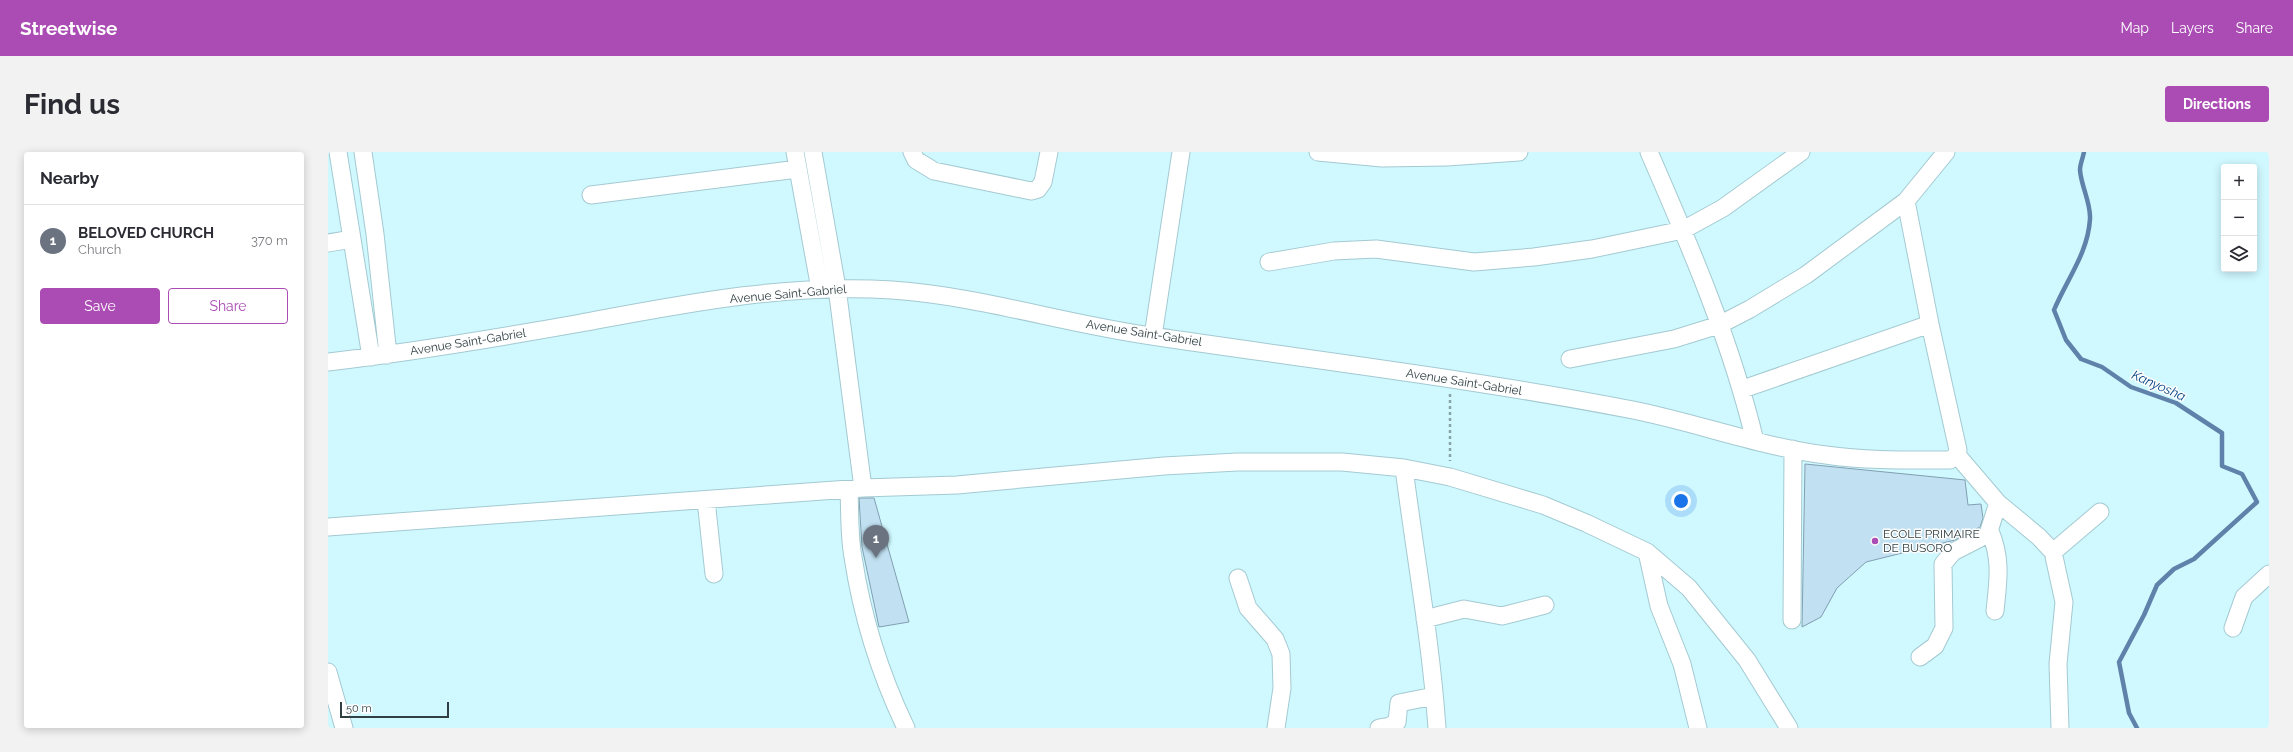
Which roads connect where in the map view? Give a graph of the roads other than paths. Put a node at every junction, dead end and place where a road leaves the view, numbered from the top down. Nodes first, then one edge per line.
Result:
1 (338, 152) edge
2 (363, 152) edge
3 (795, 152) edge
4 (813, 152) edge
5 (912, 152) edge
6 (1049, 152) edge
7 (1181, 152) edge
8 (1318, 152) edge
9 (1519, 152) edge
10 (1648, 152) edge
11 (1801, 152) edge
12 (1946, 152) edge
13 (798, 169) junction
14 (591, 195) dead end
15 (1906, 201) junction
16 (1683, 230) junction
17 (352, 239) junction
18 (328, 243) edge
19 (1269, 262) dead end
20 (837, 288) junction
21 (820, 289) junction
22 (1930, 324) junction
23 (1720, 325) junction
24 (1153, 336) junction
25 (388, 355) junction
26 (371, 357) junction
27 (1570, 359) dead end
28 (328, 362) edge
29 (1743, 389) junction
30 (1755, 441) junction
31 (1793, 449) junction
32 (1957, 455) junction
33 (1404, 468) junction
34 (856, 489) junction
35 (706, 500) junction
36 (1998, 503) junction
37 (2100, 512) dead end
38 (328, 527) edge
39 (1990, 532) junction
40 (1647, 552) junction
41 (2053, 552) junction
42 (714, 574) dead end
43 (2269, 574) edge
44 (1238, 578) dead end
45 (1545, 605) dead end
46 (1995, 610) dead end
47 (1425, 619) junction
48 (1792, 620) dead end
49 (2233, 628) dead end
50 (1920, 657) dead end
51 (328, 672) edge
52 (1434, 696) junction
53 (344, 728) edge
54 (906, 728) edge
55 (1276, 728) edge
56 (1379, 728) edge
57 (1437, 728) edge
58 (1698, 728) edge
59 (1789, 728) edge
60 (2060, 728) edge

1 - 17 street
2 - 25 street
3 - 13 street
4 - 20 street
5 - 6 street
7 - 24 street
8 - 9 street
10 - 16 street
11 - 16 street
12 - 15 street
13 - 14 street
13 - 21 street
15 - 22 street
15 - 23 street
16 - 19 street
16 - 23 street
17 - 18 street
17 - 26 street
20 - 21 street, Avenue Saint-Gabriel
20 - 24 street, Avenue Saint-Gabriel
20 - 34 street
21 - 25 street, Avenue Saint-Gabriel
22 - 29 street
22 - 32 street
23 - 27 street
23 - 29 street
24 - 30 street, Avenue Saint-Gabriel
25 - 26 street, Avenue Saint-Gabriel
26 - 28 street, Avenue Saint-Gabriel
29 - 30 street
30 - 31 street, Avenue Saint-Gabriel
31 - 32 street, Avenue Saint-Gabriel
31 - 48 street
32 - 36 street
33 - 34 street
33 - 40 street
33 - 47 street
34 - 35 street
34 - 54 street
35 - 38 street
35 - 42 street
36 - 39 street
36 - 41 street
37 - 41 street
39 - 46 street
39 - 50 street
40 - 58 street
40 - 59 street
41 - 60 street
43 - 49 street
44 - 55 street
45 - 47 street
47 - 52 street
51 - 53 street
52 - 56 street
52 - 57 street

